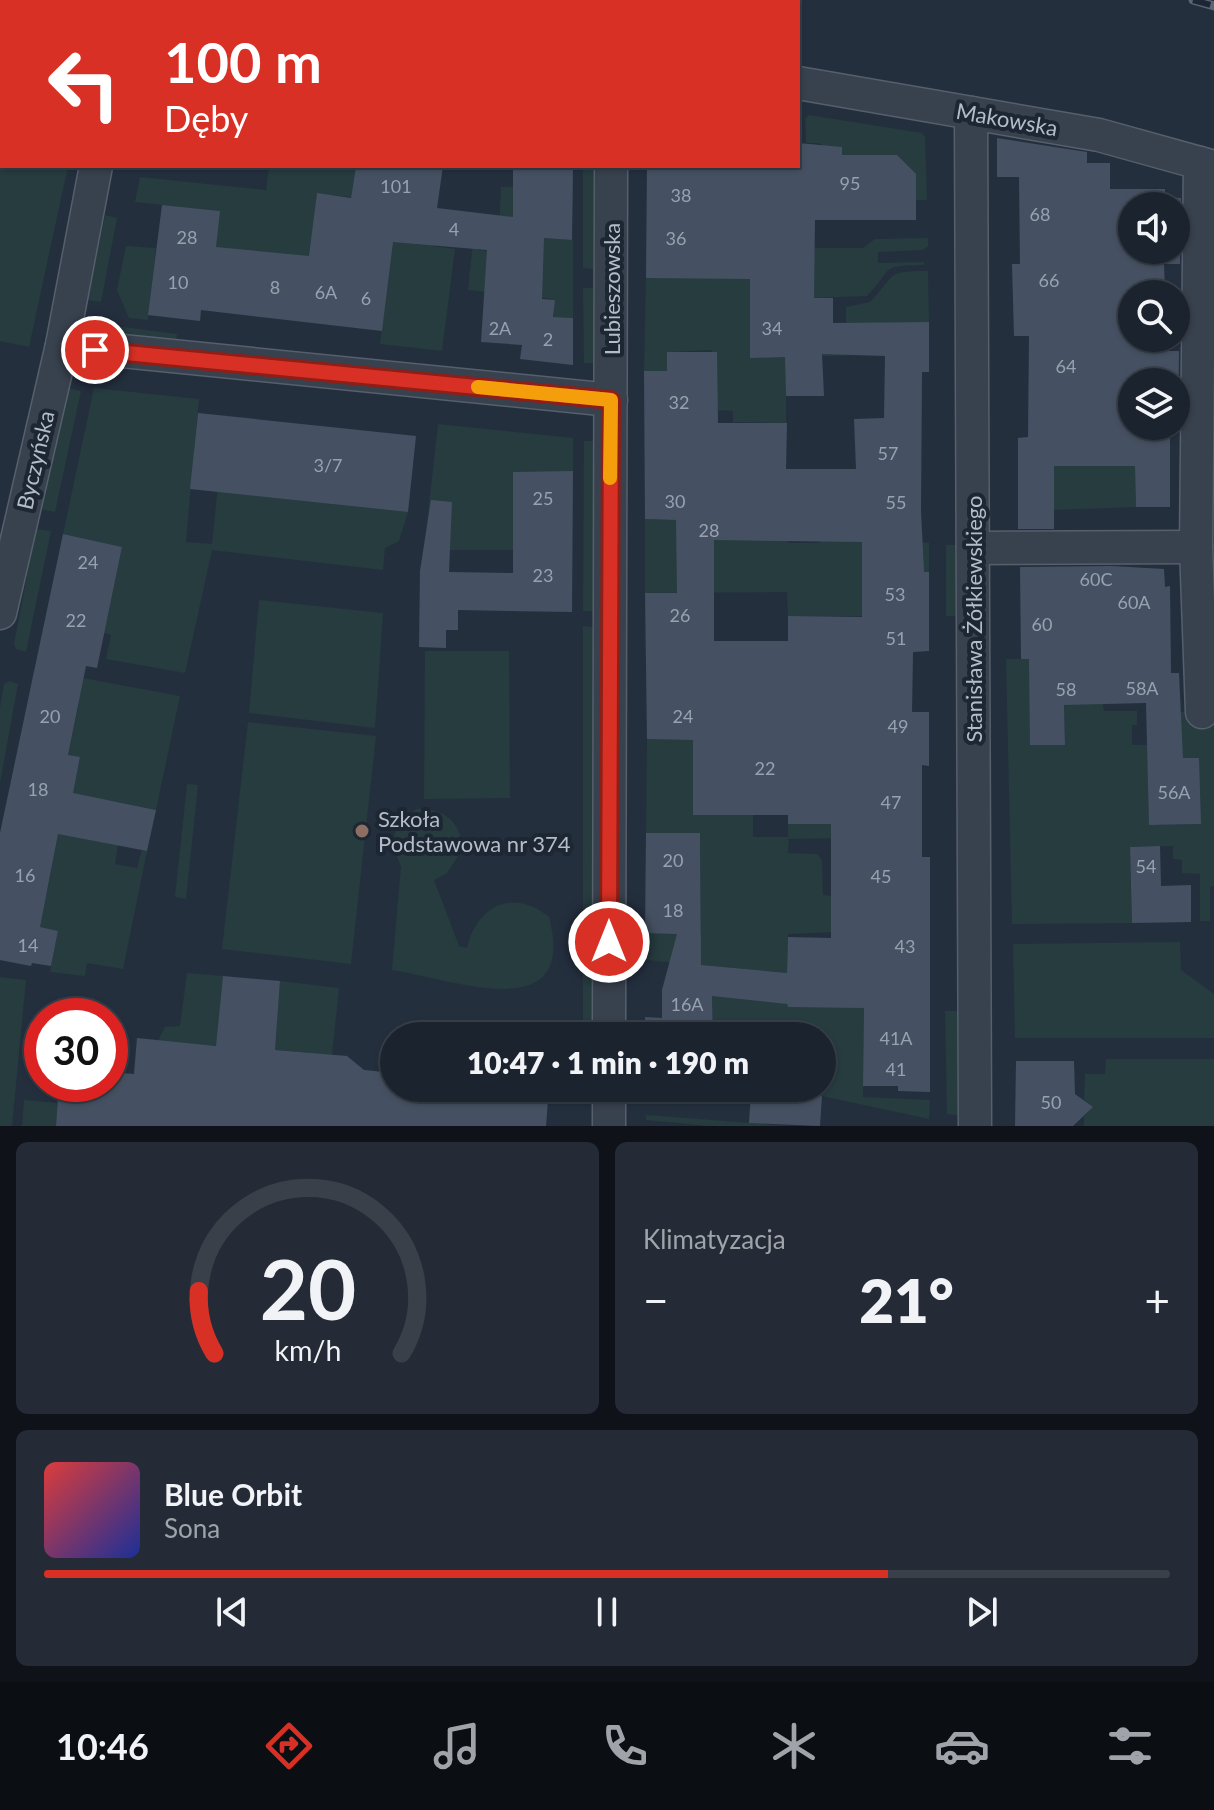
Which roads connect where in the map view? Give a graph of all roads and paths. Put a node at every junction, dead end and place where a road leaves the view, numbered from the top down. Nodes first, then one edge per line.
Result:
1 (800, 83) edge
2 (971, 113) junction
3 (1207, 165) edge
4 (96, 168) edge
5 (611, 168) edge
6 (62, 345) junction
7 (611, 400) junction
8 (1196, 547) junction
9 (973, 548) junction
10 (0, 613) edge
11 (1202, 712) dead end
12 (609, 1022) edge
13 (609, 1102) edge
14 (609, 1126) edge
15 (975, 1126) edge

1 - 2 street, Makowska
2 - 3 street, Makowska
2 - 9 street, Stanisława Żółkiewskiego
3 - 8 street
4 - 6 street, Byczyńska
5 - 7 street, Lubieszowska
6 - 7 street
6 - 10 street, Byczyńska
7 - 12 street, Lubieszowska
8 - 9 street
8 - 11 street
9 - 15 street, Stanisława Żółkiewskiego
13 - 14 street

